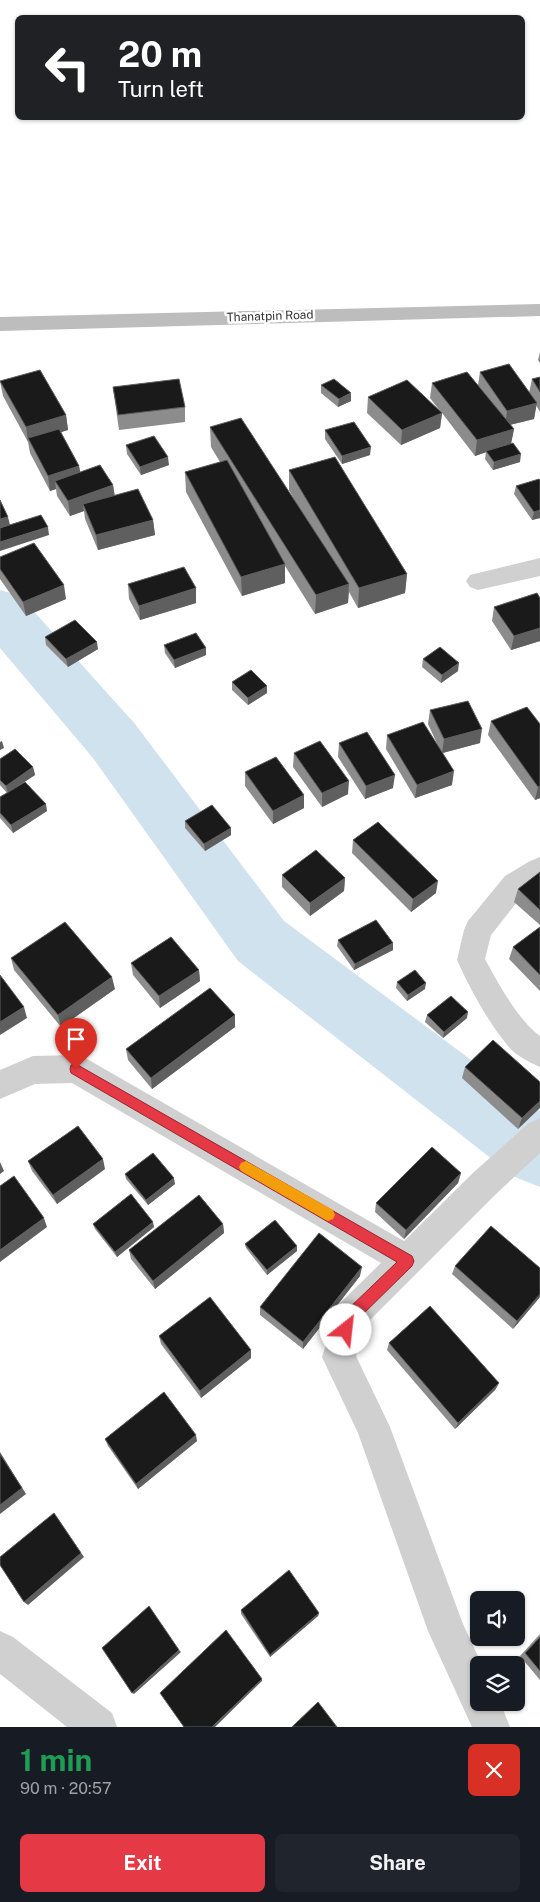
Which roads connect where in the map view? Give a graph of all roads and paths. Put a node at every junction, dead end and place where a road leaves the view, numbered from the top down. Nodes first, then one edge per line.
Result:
1 (540, 310) edge
2 (0, 324) edge
3 (540, 567) edge
4 (478, 581) dead end
5 (540, 869) edge
6 (540, 1054) edge
7 (0, 1085) edge
8 (540, 1133) edge
9 (408, 1261) junction
10 (0, 1650) edge
11 (470, 1681) edge
12 (484, 1711) edge
13 (98, 1727) edge
14 (491, 1727) edge

1 - 2 main road, Thanatpin Road
3 - 4 street
5 - 6 street
7 - 9 street
8 - 9 street
9 - 11 street
10 - 13 street
12 - 14 street

